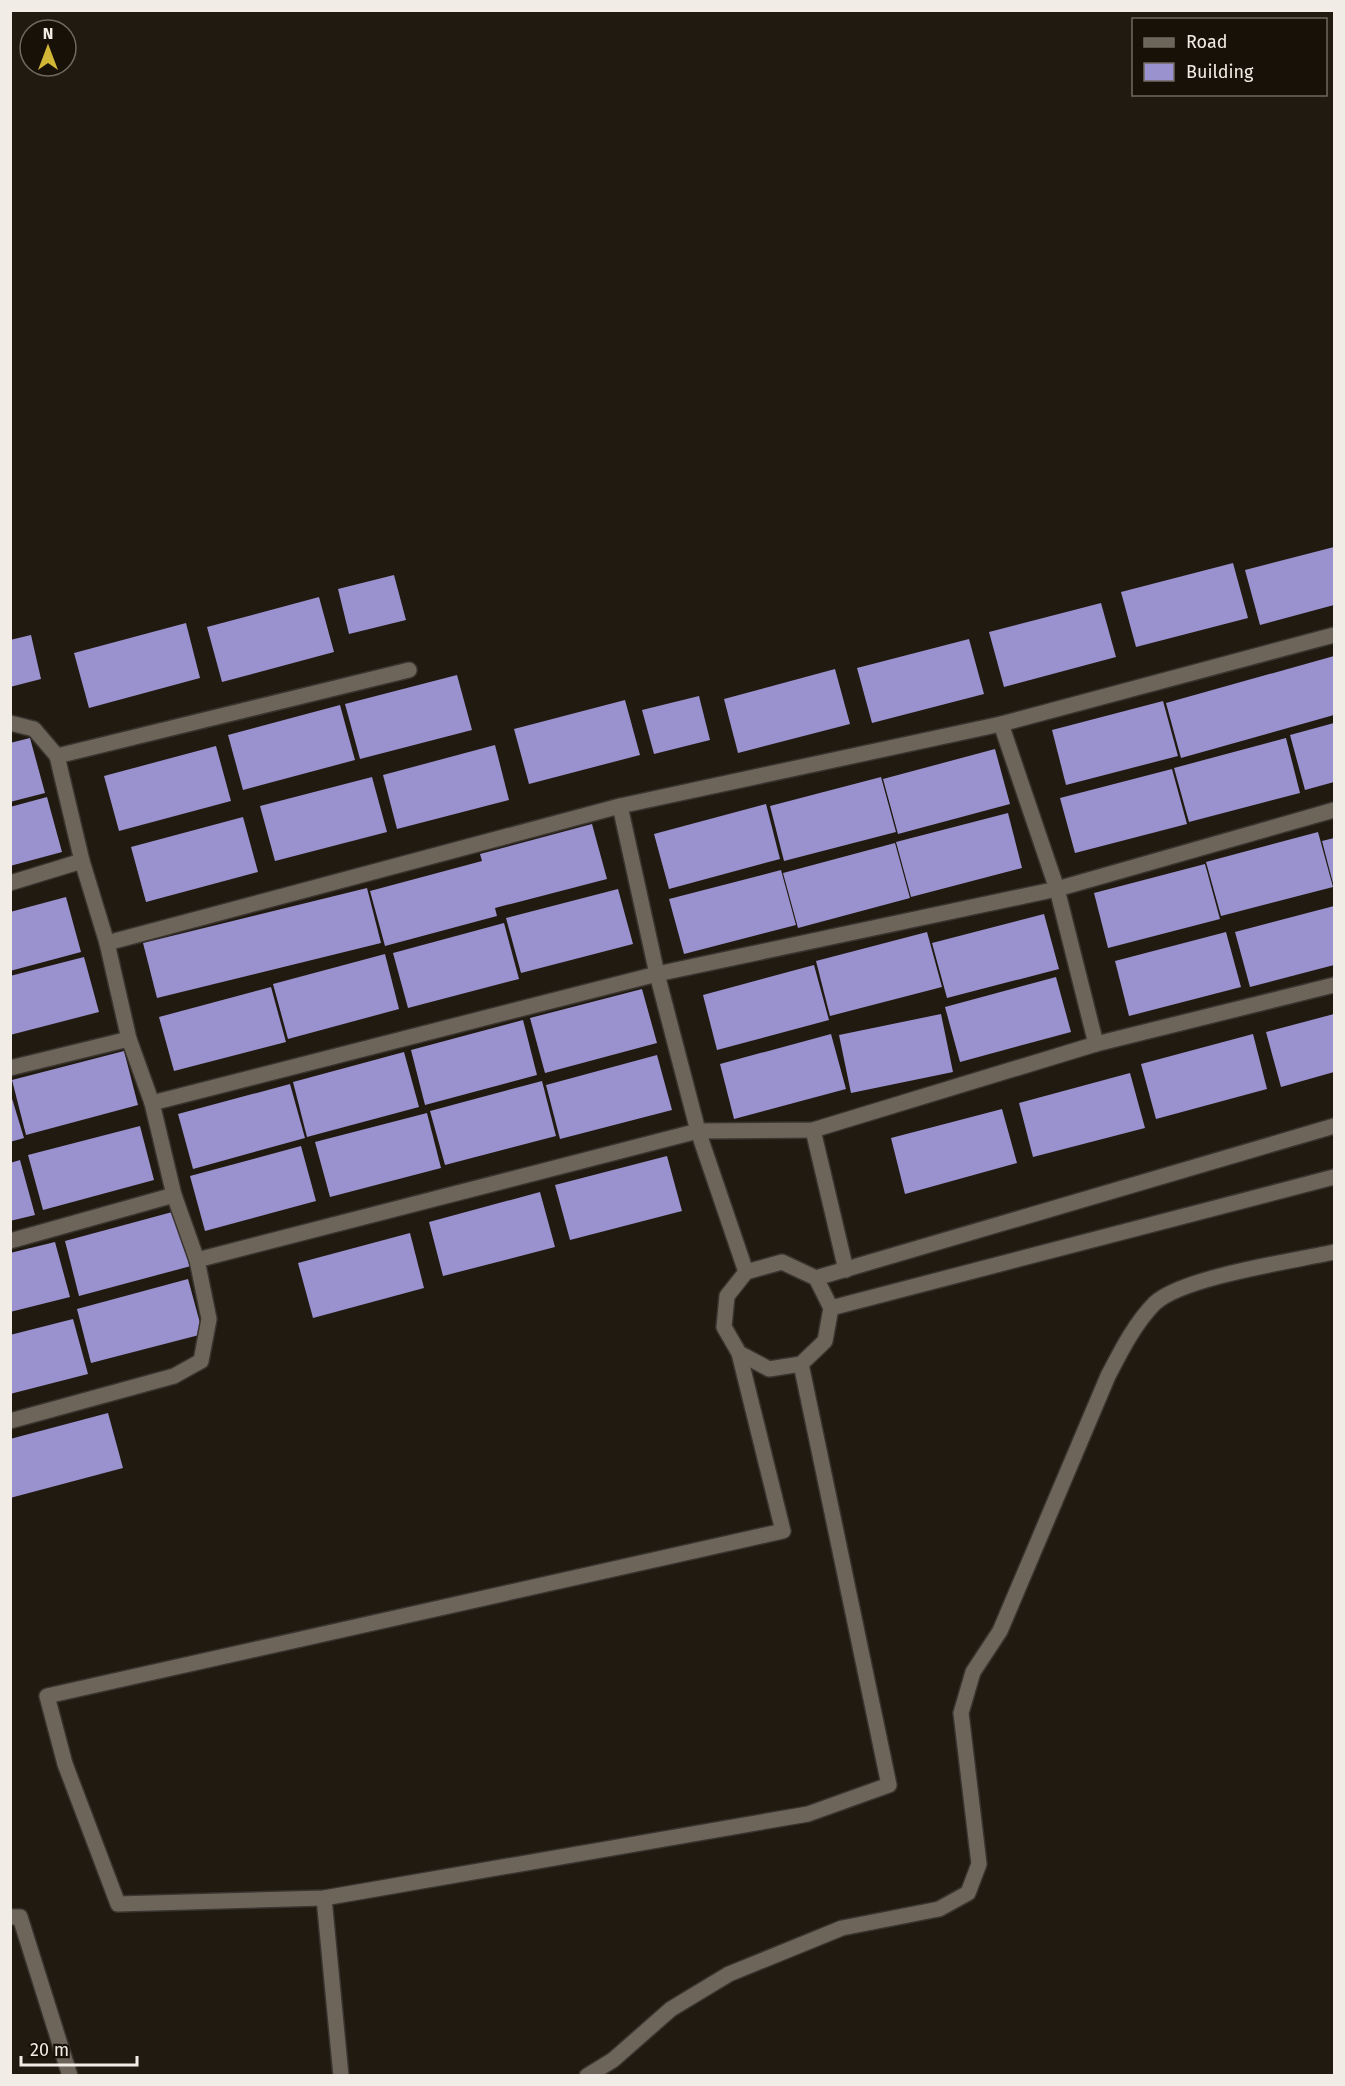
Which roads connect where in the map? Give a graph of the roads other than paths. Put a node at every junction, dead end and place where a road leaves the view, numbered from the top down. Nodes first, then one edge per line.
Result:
1 (1335, 635) edge
2 (409, 670) dead end
3 (10, 723) edge
4 (1001, 724) junction
5 (57, 756) junction
6 (620, 806) junction
7 (1335, 810) edge
8 (82, 861) junction
9 (10, 883) edge
10 (1057, 889) junction
11 (107, 943) junction
12 (657, 974) junction
13 (1335, 985) edge
14 (129, 1039) junction
15 (1095, 1044) junction
16 (10, 1068) edge
17 (152, 1103) junction
18 (1335, 1126) edge
19 (813, 1130) junction
20 (698, 1131) junction
21 (1335, 1177) edge
22 (174, 1196) junction
23 (10, 1241) edge
24 (1335, 1252) edge
25 (197, 1260) junction
26 (846, 1270) junction
27 (747, 1272) junction
28 (816, 1278) junction
29 (831, 1308) junction
30 (739, 1353) junction
31 (801, 1364) junction
32 (10, 1421) edge
33 (324, 1898) junction
34 (10, 1917) edge
35 (70, 2076) edge
36 (341, 2076) edge
37 (587, 2076) edge

1 - 4 street
2 - 5 street
3 - 5 street
4 - 6 street
4 - 10 street
5 - 8 street
6 - 11 street
6 - 12 street
7 - 10 street
8 - 9 street
8 - 11 street
10 - 12 street
10 - 15 street
11 - 14 street
12 - 17 street
12 - 20 street
13 - 15 street
14 - 16 street
14 - 17 street
15 - 19 street
17 - 22 street
18 - 26 street
19 - 20 street
19 - 26 street
20 - 25 street
20 - 27 street
21 - 29 street
22 - 23 street
22 - 25 street
24 - 37 street
25 - 32 street
26 - 28 street
27 - 28 street
27 - 30 street
28 - 29 street
29 - 31 street
30 - 31 street
30 - 33 street
31 - 33 street
33 - 36 street
34 - 35 street

